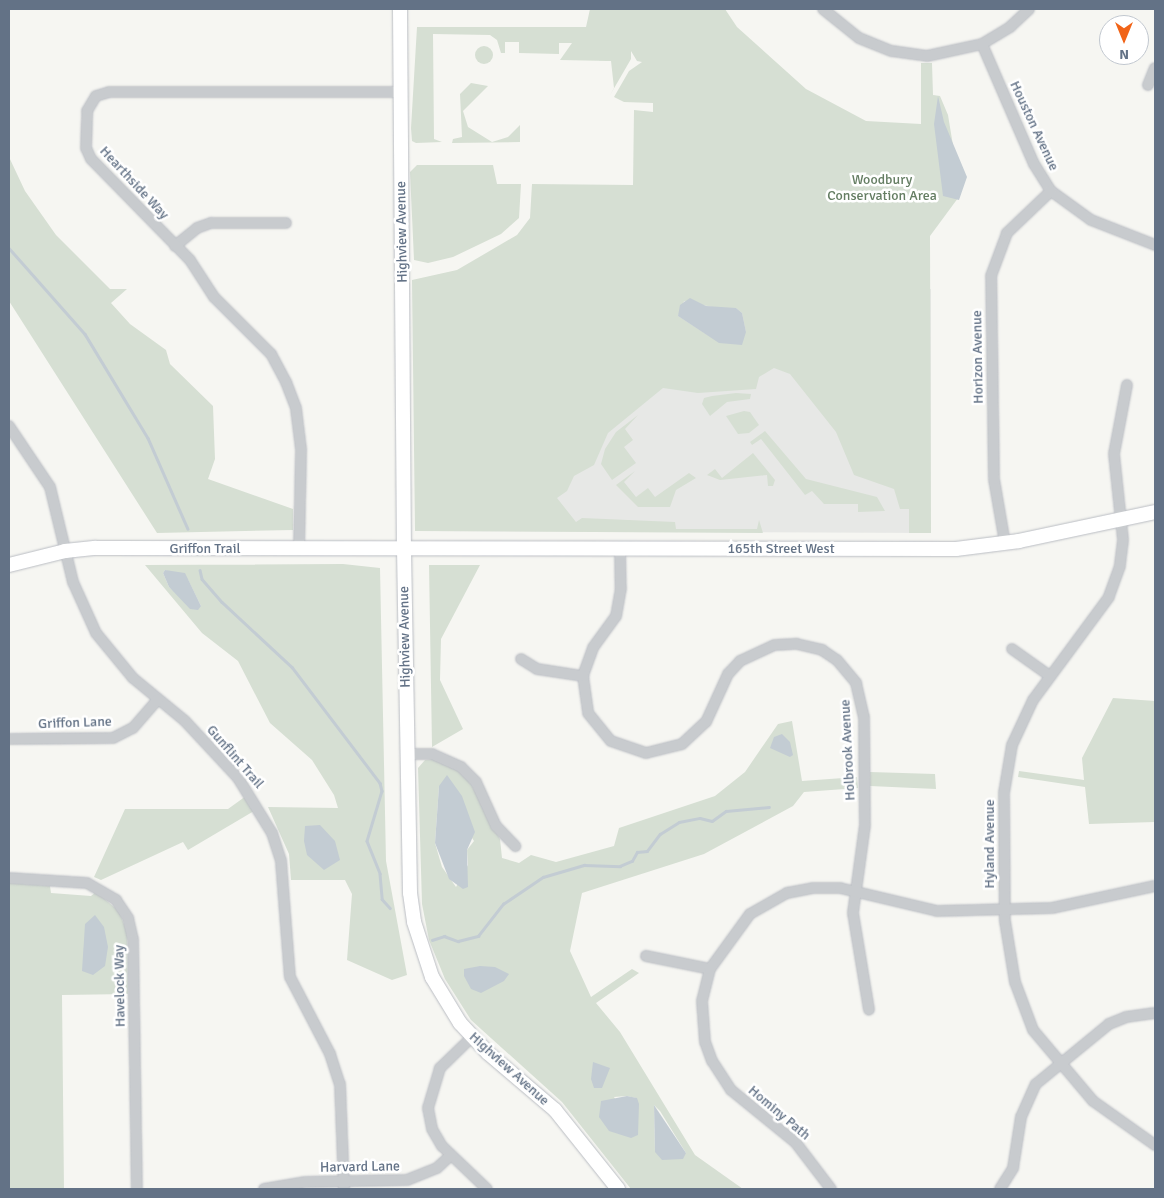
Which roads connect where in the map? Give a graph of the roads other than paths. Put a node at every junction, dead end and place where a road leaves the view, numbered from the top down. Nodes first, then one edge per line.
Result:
1 (400, 9) edge
2 (823, 9) edge
3 (1029, 9) edge
4 (982, 44) junction
5 (1155, 68) edge
6 (1148, 85) dead end
7 (401, 92) junction
8 (1051, 191) junction
9 (286, 223) dead end
10 (1155, 245) edge
11 (175, 246) junction
12 (1126, 385) dead end
13 (9, 426) edge
14 (1155, 512) edge
15 (1120, 517) junction
16 (1005, 543) junction
17 (300, 548) junction
18 (620, 549) junction
19 (404, 550) junction
20 (65, 551) junction
21 (9, 565) edge
22 (1012, 649) dead end
23 (521, 659) dead end
24 (583, 676) junction
25 (1050, 676) junction
26 (158, 699) junction
27 (9, 739) edge
28 (407, 754) junction
29 (515, 846) dead end
30 (9, 878) edge
31 (1155, 886) edge
32 (856, 892) junction
33 (1004, 910) junction
34 (646, 956) dead end
35 (710, 969) junction
36 (868, 1010) dead end
37 (1155, 1013) edge
38 (472, 1037) junction
39 (1058, 1064) junction
40 (1155, 1146) edge
41 (451, 1156) junction
42 (344, 1185) edge
43 (137, 1189) edge
44 (264, 1189) edge
45 (487, 1189) edge
46 (618, 1189) edge
47 (831, 1189) edge
48 (1001, 1189) edge

1 - 7 street, Highview Avenue
2 - 4 street
3 - 4 street
4 - 8 street, Houston Avenue
5 - 6 street
7 - 11 street, Hearthside Way
7 - 19 street, Highview Avenue
8 - 10 street, Houston Avenue
8 - 16 street, Horizon Avenue
9 - 11 street
11 - 17 street, Hearthside Way
12 - 15 street, Hyland Avenue
13 - 20 street, Gunflint Trail
14 - 15 street, 165th Street West
15 - 16 street, 165th Street West
15 - 25 street, Hyland Avenue
16 - 18 street, 165th Street West
17 - 19 street, Griffon Trail
17 - 20 street, Griffon Trail
18 - 19 street, 165th Street West
18 - 24 street, Holbrook Avenue
19 - 28 street, Highview Avenue
20 - 21 street, Griffon Trail
20 - 26 street, Gunflint Trail
22 - 25 street
23 - 24 street
24 - 32 street, Holbrook Avenue
25 - 33 street, Hyland Avenue
26 - 27 street, Griffon Lane
26 - 42 street, Gunflint Trail
28 - 29 street
28 - 38 street, Highview Avenue
30 - 43 street, Havelock Way
31 - 33 street, Hominy Path
32 - 33 street, Hominy Path
32 - 35 street, Hominy Path
32 - 36 street, Holbrook Avenue
33 - 39 street, Hyland Avenue
34 - 35 street
35 - 47 street, Hominy Path
37 - 39 street
38 - 41 street
38 - 46 street, Highview Avenue
39 - 40 street, Hyland Avenue
39 - 48 street
41 - 42 street, Harvard Lane
41 - 45 street
42 - 44 street, Harvard Lane

